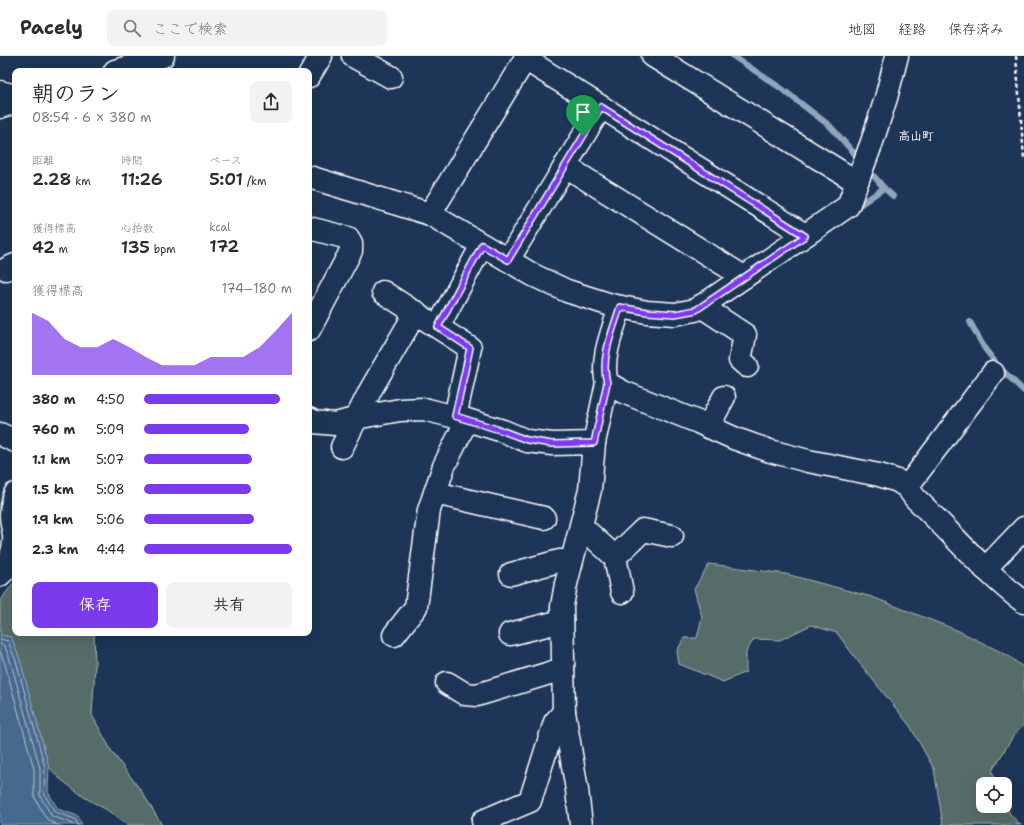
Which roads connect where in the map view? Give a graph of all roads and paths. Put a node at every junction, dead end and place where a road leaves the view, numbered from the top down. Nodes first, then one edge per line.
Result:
1 (163, 56) edge
2 (321, 56) edge
3 (353, 56) edge
4 (653, 56) edge
5 (897, 56) edge
6 (1016, 56) edge
7 (526, 58) edge
8 (125, 68) edge
9 (312, 71) edge
10 (391, 77) dead end
11 (0, 92) edge
12 (12, 95) edge
13 (12, 103) edge
14 (0, 107) edge
15 (601, 107) junction
16 (1024, 158) edge
17 (565, 166) junction
18 (312, 178) edge
19 (857, 182) junction
20 (430, 214) junction
21 (312, 229) edge
22 (805, 236) junction
23 (482, 245) junction
24 (508, 260) junction
25 (744, 277) junction
26 (383, 292) dead end
27 (701, 306) junction
28 (620, 307) junction
29 (416, 312) junction
30 (312, 324) edge
31 (438, 327) junction
32 (747, 366) dead end
33 (993, 373) dead end
34 (607, 383) junction
35 (724, 397) dead end
36 (357, 418) junction
37 (461, 418) junction
38 (312, 421) edge
39 (708, 427) junction
40 (0, 434) edge
41 (12, 440) edge
42 (594, 443) junction
43 (342, 447) dead end
44 (907, 487) junction
45 (435, 493) junction
46 (12, 503) edge
47 (5, 516) edge
48 (544, 518) dead end
49 (581, 526) junction
50 (1024, 528) edge
51 (12, 532) edge
52 (672, 536) dead end
53 (12, 556) edge
54 (615, 557) junction
55 (572, 561) junction
56 (985, 569) junction
57 (512, 574) dead end
58 (0, 575) edge
59 (622, 592) dead end
60 (1024, 602) edge
61 (562, 621) junction
62 (510, 634) dead end
63 (394, 635) dead end
64 (563, 669) junction
65 (447, 683) dead end
66 (564, 712) junction
67 (483, 821) dead end
68 (581, 825) edge

1 - 8 street
2 - 9 street
3 - 10 street
4 - 19 street
5 - 19 street
6 - 16 path
7 - 15 street
7 - 20 street
11 - 12 street
13 - 14 street
15 - 17 street
15 - 22 street
17 - 24 street
17 - 25 street
18 - 20 street
19 - 22 street
20 - 23 street
21 - 30 street
22 - 25 street
23 - 24 street
23 - 31 street
24 - 28 street
25 - 27 street
26 - 29 street
27 - 28 street
27 - 32 street
28 - 34 street
29 - 31 street
29 - 36 street
31 - 37 street
33 - 44 street
34 - 39 street
34 - 42 street
35 - 39 street
36 - 37 street
36 - 38 street
36 - 43 street
37 - 42 street
37 - 45 street
39 - 44 street
40 - 41 street
42 - 49 street
44 - 56 street
45 - 48 street
45 - 63 street
46 - 47 street
47 - 51 street
49 - 54 street
49 - 55 street
50 - 56 street
52 - 54 street
53 - 58 street
54 - 59 street
55 - 57 street
55 - 61 street
56 - 60 street
61 - 62 street
61 - 64 street
64 - 65 street
64 - 66 street
66 - 67 street
66 - 68 street

